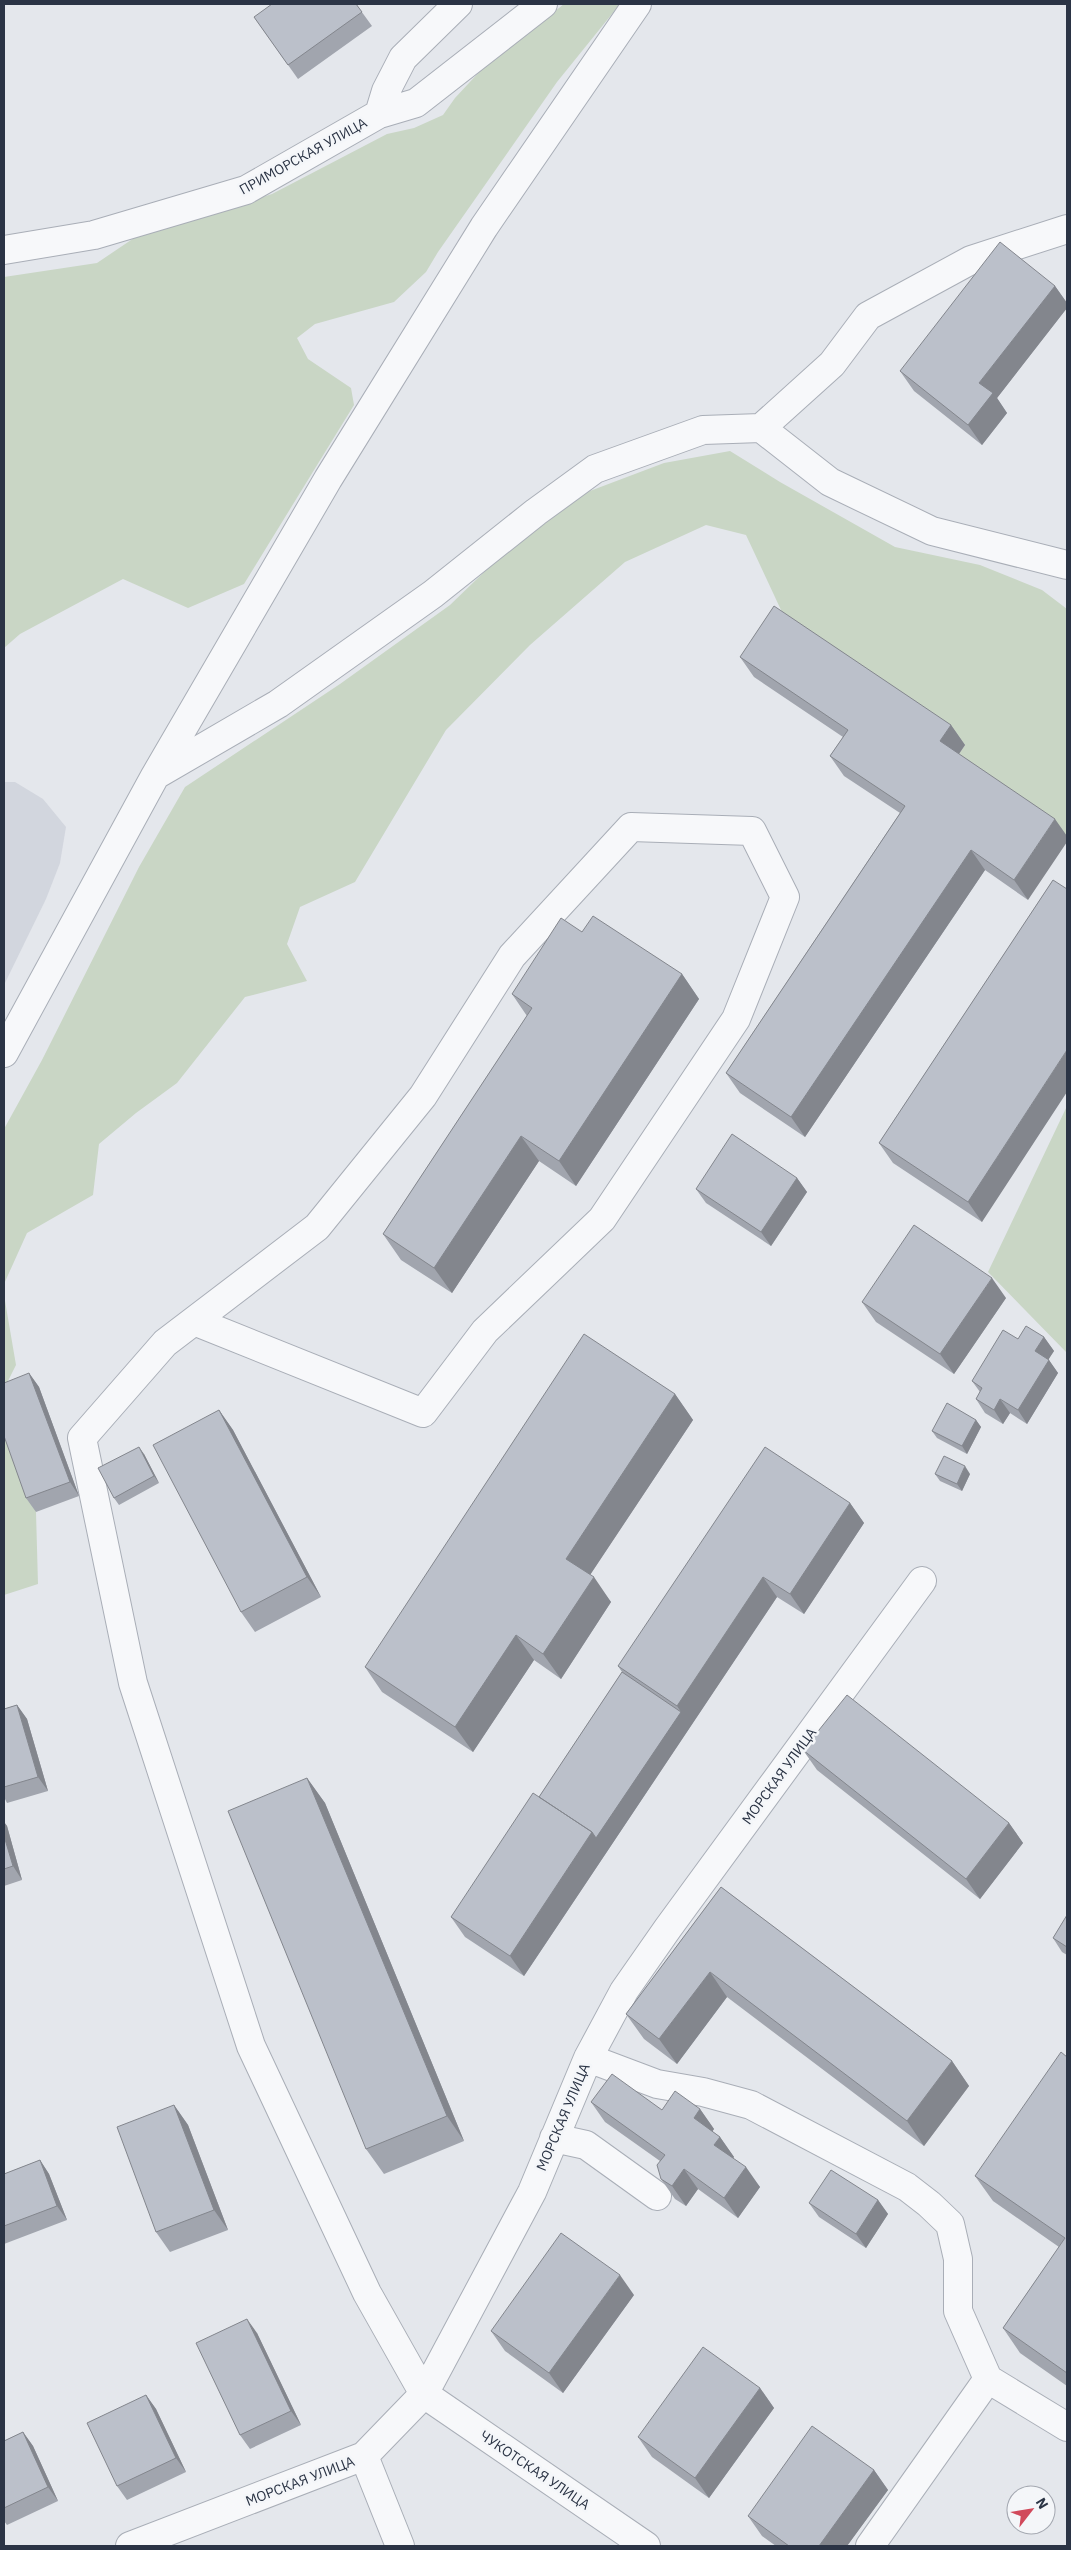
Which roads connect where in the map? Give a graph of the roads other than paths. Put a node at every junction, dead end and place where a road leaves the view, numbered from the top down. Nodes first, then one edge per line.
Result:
1 (458, 4) edge
2 (543, 4) edge
3 (637, 4) edge
4 (379, 114) junction
5 (1067, 229) edge
6 (4, 250) edge
7 (761, 428) junction
8 (1067, 563) edge
9 (155, 776) junction
10 (4, 1052) edge
11 (194, 1321) junction
12 (922, 1581) dead end
13 (588, 2058) junction
14 (554, 2138) junction
15 (657, 2196) edge
16 (988, 2379) junction
17 (424, 2394) junction
18 (1067, 2427) edge
19 (364, 2456) junction
20 (130, 2546) edge
21 (400, 2546) edge
22 (646, 2546) edge
23 (870, 2546) edge

1 - 4 street
2 - 4 street, ПРИМОРСКАЯ УЛИЦА
3 - 9 street
4 - 6 street, ПРИМОРСКАЯ УЛИЦА
5 - 7 street
7 - 8 street
7 - 9 street
9 - 10 street
11 - 11 street
11 - 17 street
12 - 13 street, МОРСКАЯ УЛИЦА
13 - 14 street, МОРСКАЯ УЛИЦА
13 - 16 street
14 - 15 street
14 - 17 street, МОРСКАЯ УЛИЦА
16 - 18 street
16 - 23 street
17 - 19 street, МОРСКАЯ УЛИЦА
17 - 22 street, ЧУКОТСКАЯ УЛИЦА
19 - 20 street, МОРСКАЯ УЛИЦА
19 - 21 street

